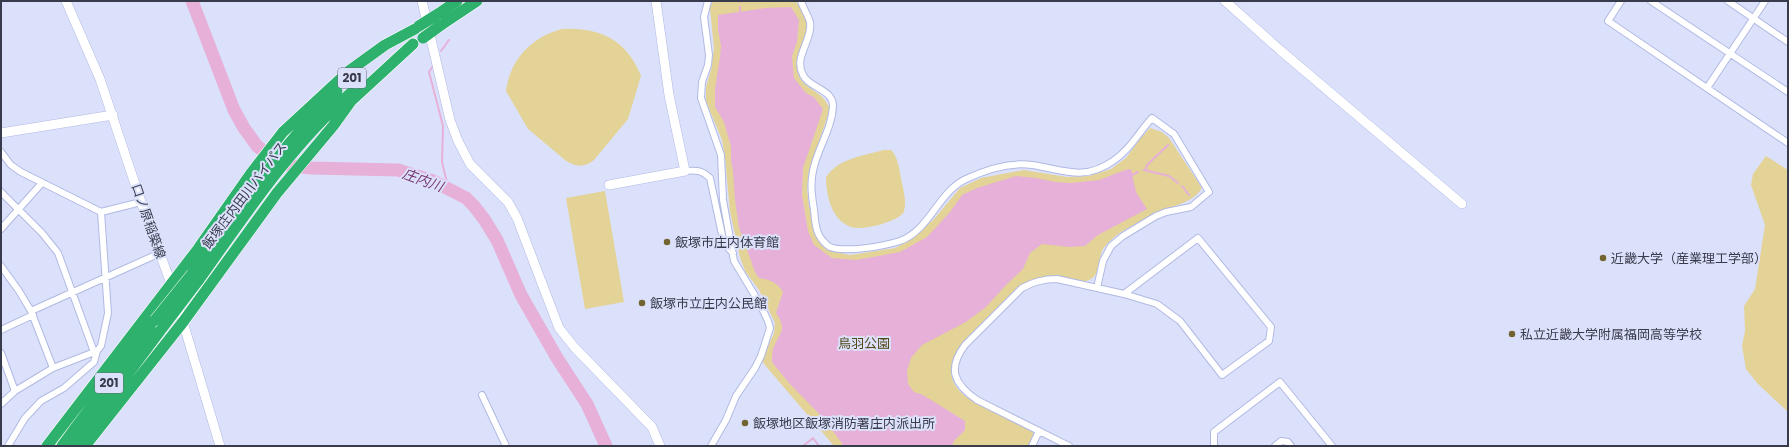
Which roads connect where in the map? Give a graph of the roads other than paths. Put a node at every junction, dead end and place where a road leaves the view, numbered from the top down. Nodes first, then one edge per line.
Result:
1 (66, 1) edge
2 (422, 1) edge
3 (457, 1) edge
4 (477, 1) edge
5 (656, 1) edge
6 (708, 1) edge
7 (800, 1) edge
8 (1225, 1) edge
9 (1621, 1) edge
10 (1651, 1) edge
11 (1728, 1) edge
12 (1765, 1) edge
13 (1753, 18) junction
14 (417, 28) junction
15 (1788, 42) edge
16 (413, 44) junction
17 (1730, 53) junction
18 (1707, 88) junction
19 (1788, 92) edge
20 (113, 114) junction
21 (1, 133) edge
22 (297, 141) junction
23 (1788, 143) edge
24 (1, 152) edge
25 (685, 171) junction
26 (260, 179) junction
27 (41, 184) junction
28 (609, 185) dead end
29 (1, 192) edge
30 (141, 202) junction
31 (1462, 204) dead end
32 (20, 210) junction
33 (101, 212) junction
34 (1, 229) edge
35 (160, 253) junction
36 (733, 253) junction
37 (1, 266) edge
38 (195, 277) junction
39 (105, 278) junction
40 (171, 283) junction
41 (1097, 288) junction
42 (73, 293) junction
43 (1124, 294) junction
44 (32, 313) junction
45 (183, 322) junction
46 (1, 330) edge
47 (96, 352) junction
48 (1, 353) edge
49 (53, 368) junction
50 (15, 391) junction
51 (482, 395) dead end
52 (1, 404) edge
53 (1039, 431) junction
54 (8, 446) edge
55 (46, 446) edge
56 (62, 446) edge
57 (74, 446) edge
58 (85, 446) edge
59 (220, 446) edge
60 (506, 446) edge
61 (660, 446) edge
62 (711, 446) edge
63 (1032, 446) edge
64 (1069, 446) edge
65 (1214, 446) edge
66 (1275, 446) edge
67 (1291, 446) edge
68 (1332, 446) edge

1 - 20 street, 口ノ原稲築線
2 - 61 street
3 - 14 highway, 飯塚庄内田川バイパス / 201, bridge
4 - 16 highway, 飯塚庄内田川バイパス / 201, bridge
5 - 25 street
6 - 36 street
7 - 41 street
8 - 31 street
9 - 18 street
10 - 17 street
11 - 13 street
12 - 13 street
13 - 15 street
13 - 17 street
14 - 22 highway, 飯塚庄内田川バイパス / 201
14 - 26 highway
16 - 22 highway, 飯塚庄内田川バイパス / 201
16 - 45 highway
17 - 18 street
17 - 19 street
18 - 23 street
20 - 21 street
20 - 30 street, 口ノ原稲築線
22 - 26 highway, 飯塚庄内田川バイパス / 201
24 - 27 street
25 - 28 street
25 - 36 street
26 - 38 highway, 飯塚庄内田川バイパス / 201
26 - 40 highway
27 - 32 street
27 - 33 street
29 - 32 street
30 - 33 street
30 - 35 street, 口ノ原稲築線
32 - 34 street
32 - 42 street
33 - 39 street
35 - 39 street
35 - 40 street, 口ノ原稲築線
36 - 62 street
37 - 44 street
38 - 56 highway, 飯塚庄内田川バイパス / 201, bridge
38 - 57 highway, 飯塚庄内田川バイパス / 201, bridge
39 - 42 street
39 - 47 street
40 - 45 street, 口ノ原稲築線
40 - 55 highway
41 - 43 street
41 - 53 street
42 - 44 street
42 - 47 street
43 - 43 street
44 - 46 street
44 - 49 street
45 - 58 highway
45 - 59 street, 口ノ原稲築線
47 - 49 street
47 - 54 street
48 - 50 street
49 - 50 street
50 - 52 street
51 - 60 street
53 - 63 street
53 - 64 street
65 - 68 street
66 - 67 street

